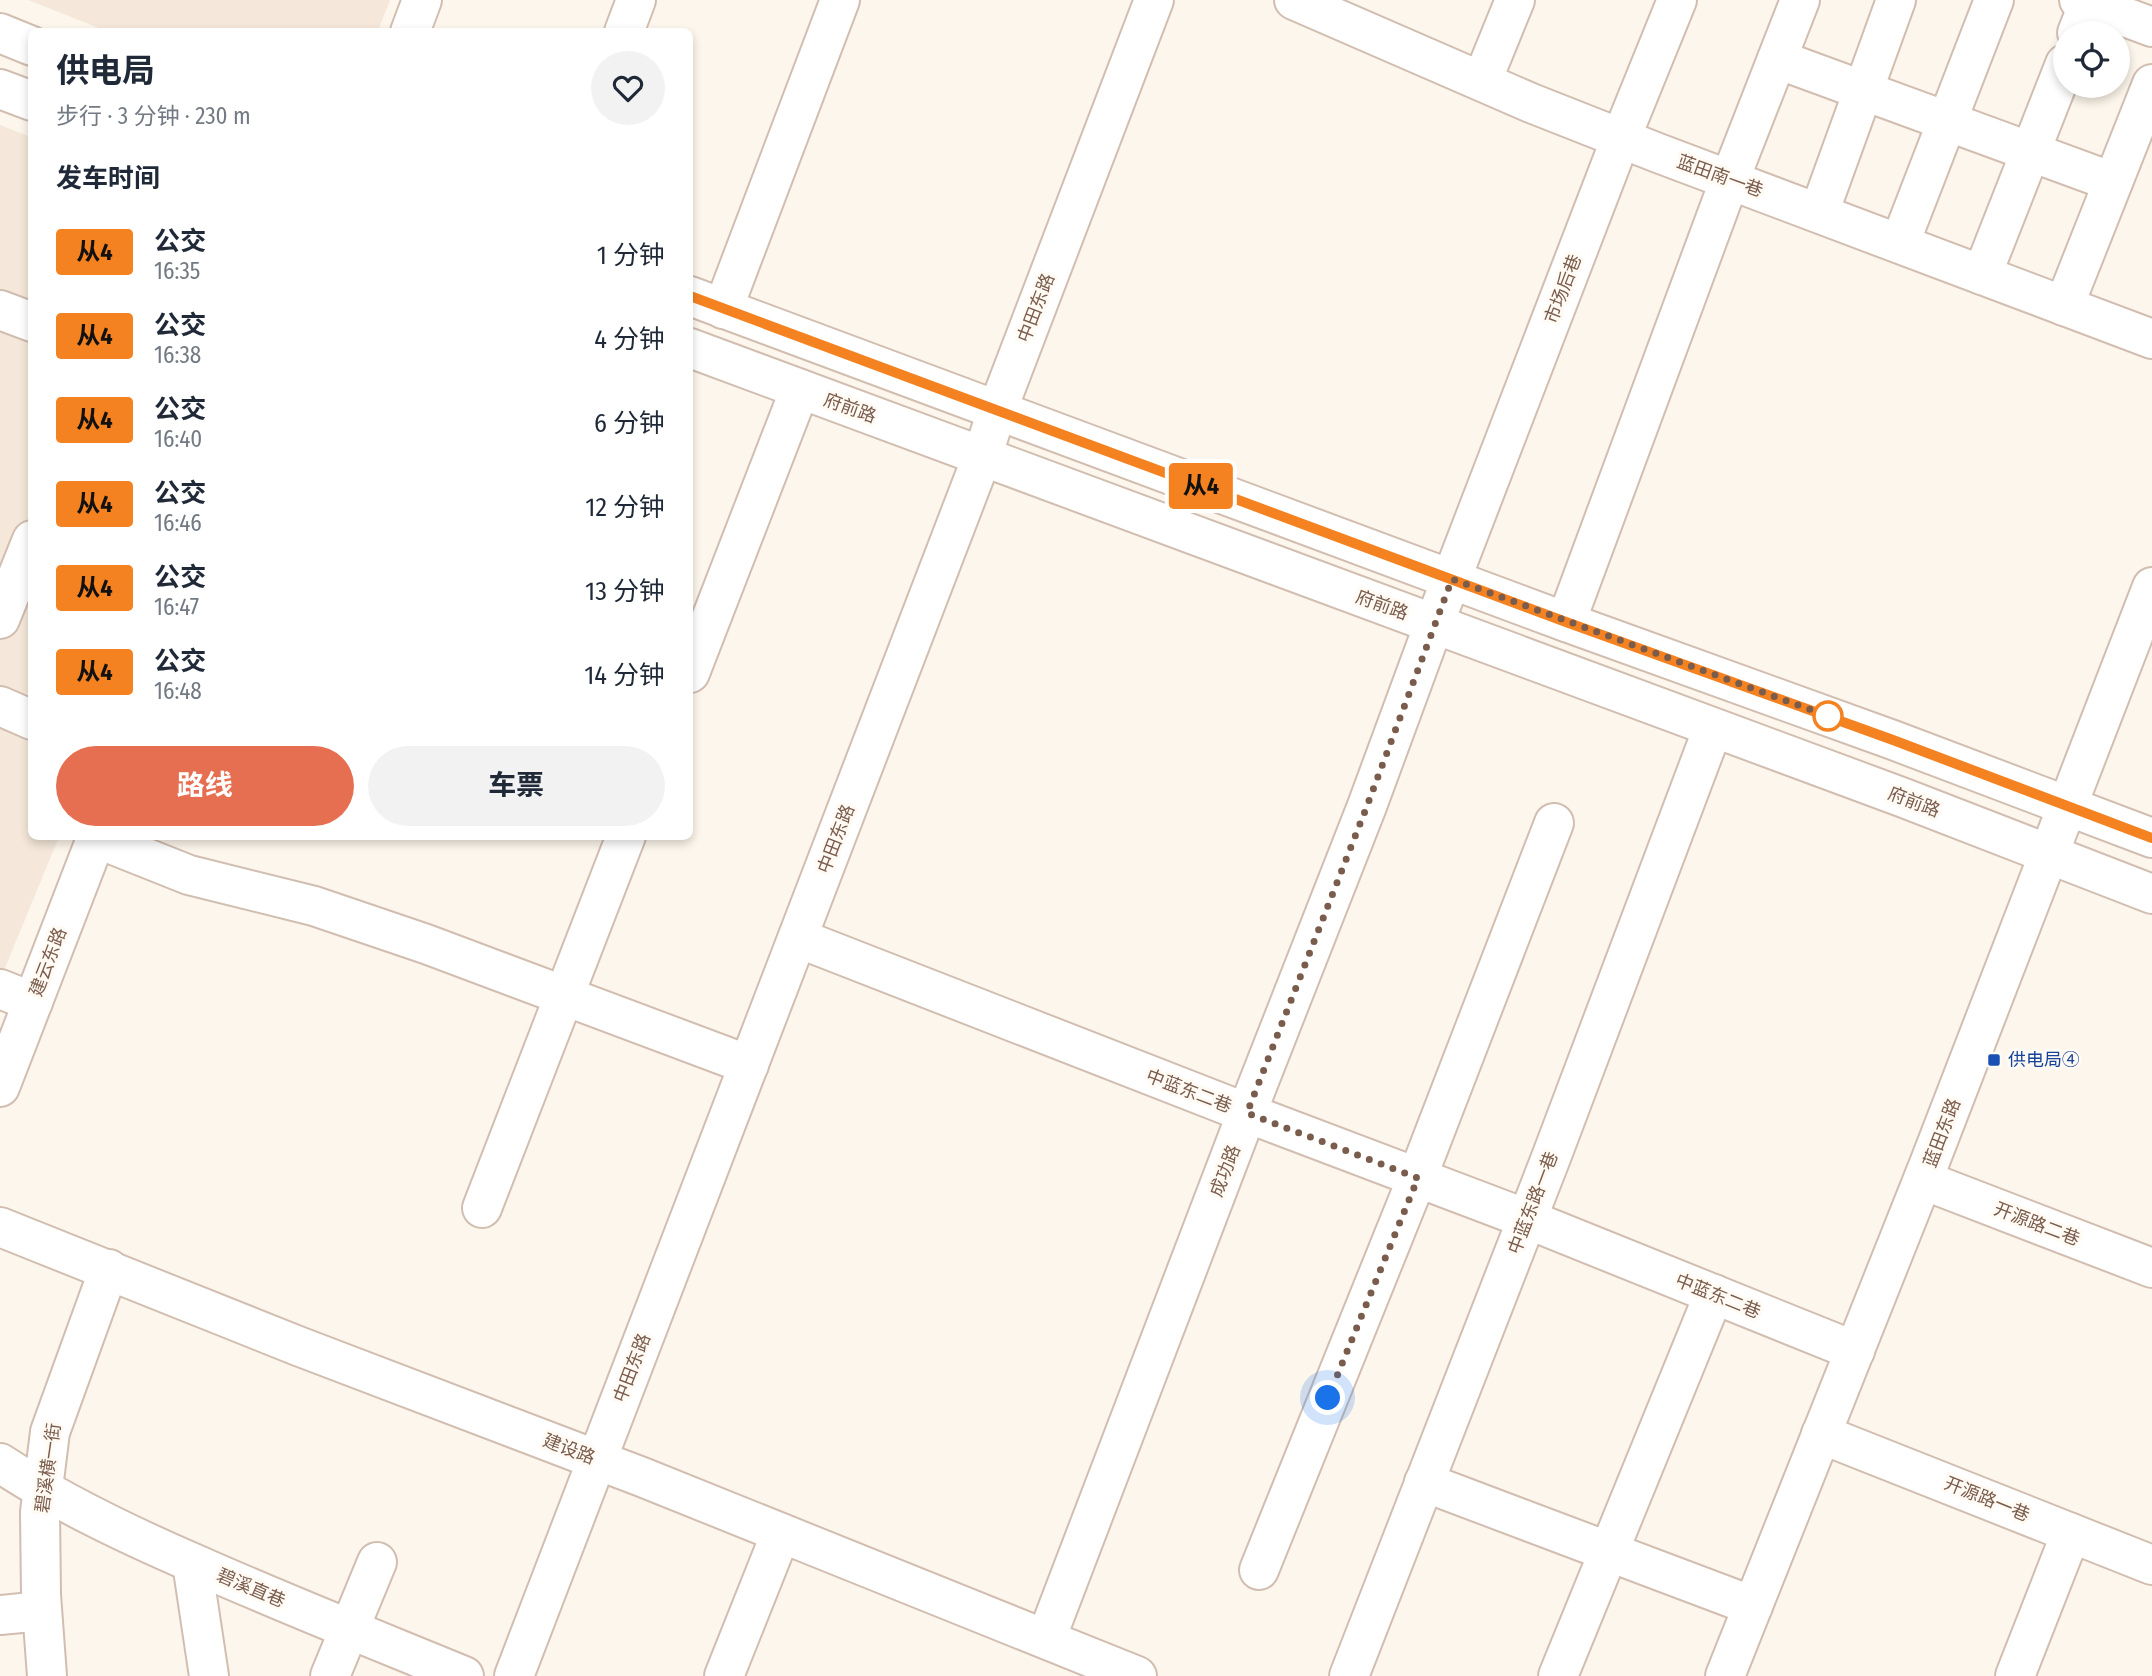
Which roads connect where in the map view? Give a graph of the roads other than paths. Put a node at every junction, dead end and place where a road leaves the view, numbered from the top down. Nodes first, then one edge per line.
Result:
1 (422, 0) edge
2 (636, 0) edge
3 (840, 0) edge
4 (1154, 0) edge
5 (1294, 0) edge
6 (1515, 0) edge
7 (1677, 0) edge
8 (1800, 0) edge
9 (1896, 0) edge
10 (1994, 0) edge
11 (1337, 8) edge
12 (2084, 9) edge
13 (2152, 27) edge
14 (412, 28) edge
15 (626, 28) edge
16 (0, 33) edge
17 (28, 44) edge
18 (1777, 59) junction
19 (1482, 81) junction
20 (2152, 84) edge
21 (0, 89) edge
22 (1863, 90) junction
23 (2053, 94) edge
24 (28, 100) edge
25 (1947, 122) junction
26 (1621, 138) junction
27 (2030, 152) junction
28 (1731, 179) junction
29 (2113, 182) junction
30 (1819, 213) junction
31 (1900, 243) junction
32 (1982, 275) junction
33 (706, 302) edge
34 (2064, 306) junction
35 (0, 310) edge
36 (28, 320) edge
37 (2152, 339) edge
38 (693, 349) edge
39 (800, 389) junction
40 (997, 411) junction
41 (982, 457) junction
42 (28, 550) edge
43 (1452, 579) junction
44 (2152, 587) edge
45 (0, 619) edge
46 (1566, 622) junction
47 (1434, 624) junction
48 (693, 665) edge
49 (0, 706) edge
50 (28, 718) edge
51 (1713, 727) junction
52 (2068, 806) junction
53 (1554, 823) dead end
54 (2152, 838) edge
55 (95, 840) edge
56 (104, 840) edge
57 (624, 840) edge
58 (2050, 855) junction
59 (2152, 894) edge
60 (798, 938) junction
61 (17, 995) edge
62 (564, 997) junction
63 (749, 1065) junction
64 (0, 1087) edge
65 (1247, 1113) junction
66 (1418, 1178) junction
67 (1923, 1180) junction
68 (482, 1208) dead end
69 (1527, 1219) junction
70 (0, 1227) edge
71 (2152, 1268) edge
72 (109, 1269) junction
73 (1714, 1294) junction
74 (1855, 1351) junction
75 (1821, 1434) junction
76 (597, 1460) junction
77 (0, 1463) edge
78 (1424, 1482) junction
79 (43, 1491) junction
80 (781, 1533) junction
81 (2071, 1533) junction
82 (1610, 1552) junction
83 (377, 1562) dead end
84 (191, 1563) junction
85 (2152, 1565) edge
86 (1259, 1570) dead end
87 (1753, 1606) junction
88 (42, 1611) junction
89 (0, 1615) edge
90 (349, 1629) junction
91 (1046, 1640) junction
92 (47, 1676) edge
93 (209, 1676) edge
94 (330, 1676) edge
95 (464, 1676) edge
96 (514, 1676) edge
97 (724, 1676) edge
98 (1137, 1676) edge
99 (1349, 1676) edge
100 (1558, 1676) edge
101 (1725, 1676) edge
102 (2015, 1676) edge

1 - 14 street
2 - 15 street
3 - 33 street
4 - 40 street, 中田东路
5 - 11 street, 蓝田南一巷
6 - 19 street
7 - 26 street, 市场后巷
8 - 18 street
9 - 22 street
10 - 25 street
11 - 19 street, 蓝田南一巷
12 - 13 street
16 - 17 street
18 - 22 street
18 - 28 street
19 - 26 street, 蓝田南一巷
20 - 29 street
21 - 24 street
22 - 25 street
22 - 30 street
23 - 27 street
25 - 27 street
25 - 31 street
26 - 28 street, 蓝田南一巷
26 - 43 street, 市场后巷
27 - 29 street
27 - 32 street
28 - 30 street, 蓝田南一巷
28 - 46 street
29 - 34 street
30 - 31 street, 蓝田南一巷
31 - 32 street, 蓝田南一巷
32 - 34 street, 蓝田南一巷
33 - 40 street
34 - 37 street, 蓝田南一巷
35 - 36 street
38 - 39 street, 府前路
39 - 41 street, 府前路
39 - 48 street
40 - 41 street, 中田东路
40 - 43 street
41 - 47 street, 府前路
41 - 60 street, 中田东路
42 - 45 street
43 - 46 street
43 - 47 street, 市场后巷
44 - 52 street, 蓝田东路
46 - 52 street
47 - 51 street, 府前路
47 - 65 street, 成功路
49 - 50 street
51 - 58 street, 府前路
51 - 69 street, 中蓝东路一巷
52 - 54 street
52 - 58 street, 蓝田东路
53 - 66 street
55 - 61 street, 建云东路
56 - 62 street
57 - 62 street
58 - 59 street, 府前路
58 - 67 street, 蓝田东路
60 - 63 street, 中田东路
60 - 65 street, 中蓝东二巷
61 - 64 street, 建云东路
62 - 63 street
62 - 68 street
63 - 76 street, 中田东路
65 - 66 street, 中蓝东二巷
65 - 91 street, 成功路
66 - 69 street, 中蓝东二巷
66 - 86 street
67 - 71 street, 开源路二巷
67 - 74 street, 蓝田东路
69 - 73 street, 中蓝东二巷
69 - 78 street, 中蓝东路一巷
70 - 72 street, 建设路
72 - 76 street, 建设路
72 - 79 street, 碧溪横一街
73 - 74 street, 中蓝东二巷
73 - 82 street
74 - 75 street, 蓝田东路
75 - 81 street, 开源路一巷
75 - 87 street, 蓝田东路
76 - 80 street, 建设路
76 - 96 street, 中田东路
77 - 79 street, 碧溪直巷
78 - 82 street
78 - 99 street, 中蓝东路一巷
79 - 84 street, 碧溪直巷
79 - 88 street, 碧溪横一街
80 - 91 street, 建设路
80 - 97 street
81 - 85 street, 开源路一巷
81 - 102 street
82 - 87 street
82 - 100 street
83 - 90 street
84 - 90 street, 碧溪直巷
84 - 93 street
87 - 101 street, 蓝田东路
88 - 89 street
88 - 92 street, 碧溪横一街
90 - 94 street
90 - 95 street, 碧溪直巷
91 - 98 street, 建设路

